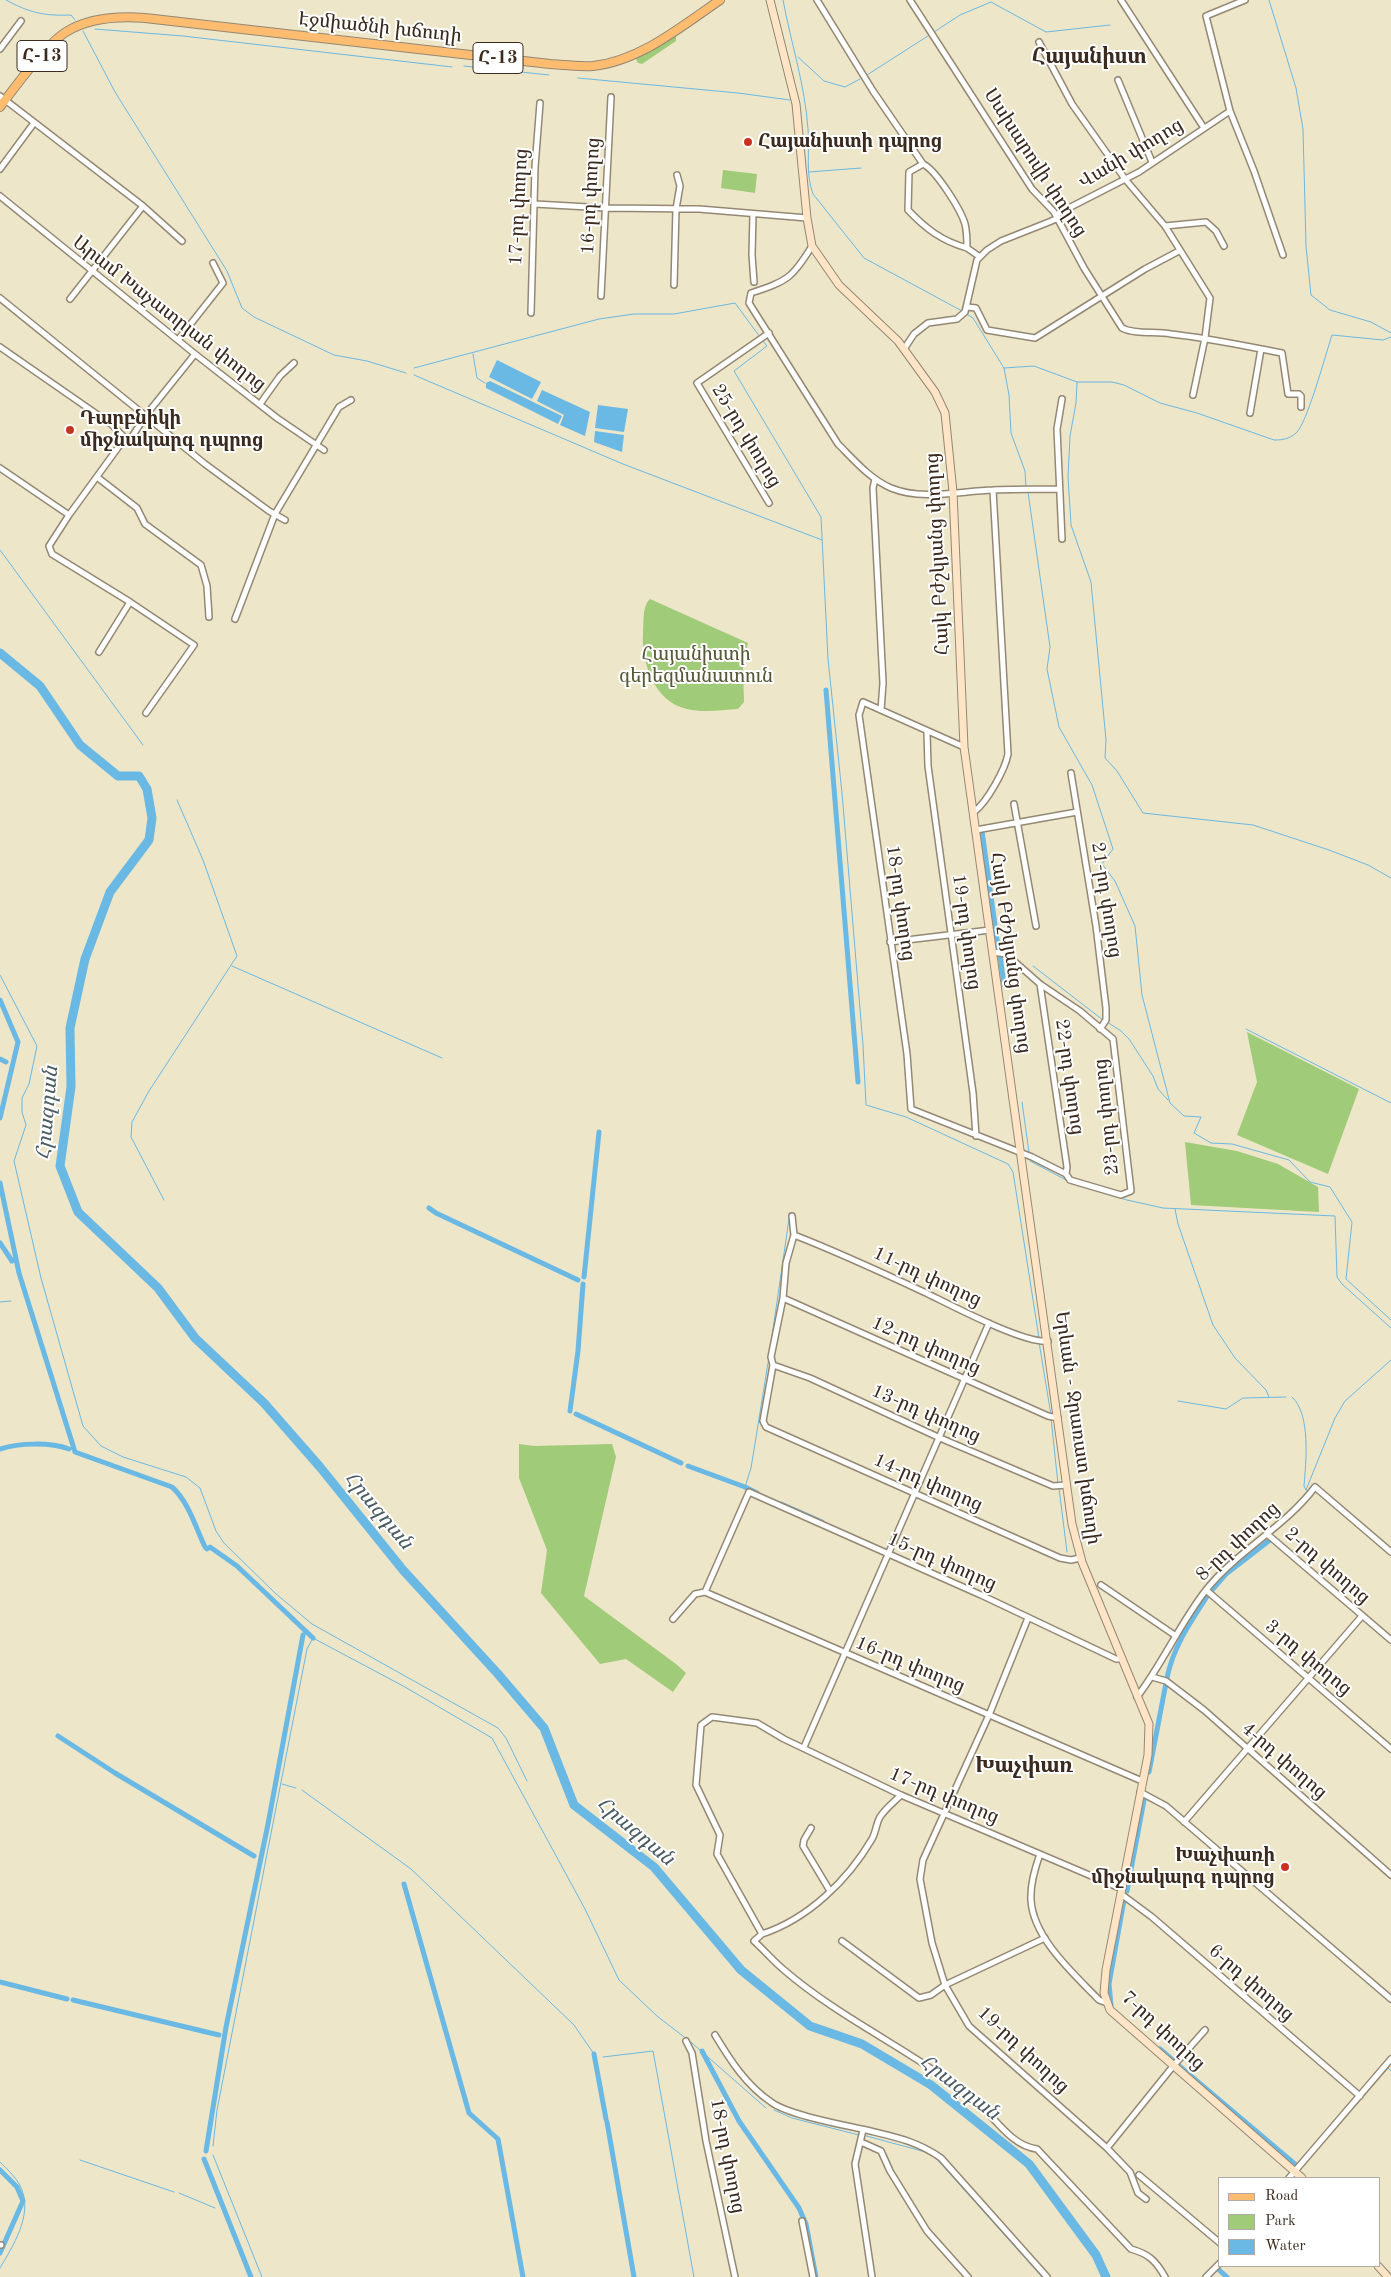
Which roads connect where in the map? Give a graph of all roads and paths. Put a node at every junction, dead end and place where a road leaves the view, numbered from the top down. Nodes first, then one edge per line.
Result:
1 (720, 0) edge
2 (770, 0) edge
3 (817, 0) edge
4 (910, 0) edge
5 (1121, 0) edge
6 (1245, 0) edge
7 (21, 22) dead end
8 (1039, 42) dead end
9 (0, 49) edge
10 (1118, 80) dead end
11 (611, 97) dead end
12 (3, 98) edge
13 (540, 103) dead end
14 (0, 107) edge
15 (1230, 111) junction
16 (34, 123) junction
17 (1204, 128) junction
18 (1152, 162) junction
19 (923, 164) junction
20 (0, 169) edge
21 (677, 175) dead end
22 (1125, 179) junction
23 (0, 196) edge
24 (535, 204) junction
25 (143, 206) junction
26 (606, 208) junction
27 (676, 209) junction
28 (753, 214) junction
29 (807, 218) junction
30 (1056, 219) junction
31 (1164, 226) junction
32 (182, 241) dead end
33 (812, 246) junction
34 (1224, 246) dead end
35 (968, 248) junction
36 (1179, 251) junction
37 (1283, 255) dead end
38 (980, 257) junction
39 (213, 263) dead end
40 (92, 271) junction
41 (754, 282) dead end
42 (674, 285) dead end
43 (601, 296) dead end
44 (1102, 297) junction
45 (0, 298) edge
46 (70, 299) dead end
47 (967, 307) junction
48 (531, 313) dead end
49 (769, 333) junction
50 (1205, 338) junction
51 (178, 340) junction
52 (0, 347) edge
53 (904, 349) junction
54 (1260, 349) junction
55 (195, 354) junction
56 (294, 363) dead end
57 (1193, 395) dead end
58 (351, 400) dead end
59 (1062, 400) dead end
60 (260, 404) junction
61 (1301, 408) dead end
62 (1250, 413) dead end
63 (146, 415) junction
64 (125, 438) junction
65 (317, 444) junction
66 (324, 450) dead end
67 (0, 468) edge
68 (97, 477) junction
69 (875, 479) junction
70 (1059, 489) junction
71 (993, 490) junction
72 (953, 492) junction
73 (769, 503) dead end
74 (275, 514) junction
75 (69, 515) junction
76 (286, 520) dead end
77 (1062, 538) dead end
78 (130, 602) junction
79 (209, 616) dead end
80 (235, 619) dead end
81 (99, 652) dead end
82 (881, 710) junction
83 (146, 713) dead end
84 (927, 732) junction
85 (964, 747) junction
86 (1071, 774) dead end
87 (1014, 804) dead end
88 (974, 812) junction
89 (1077, 812) junction
90 (1017, 822) junction
91 (976, 830) junction
92 (1036, 926) dead end
93 (990, 930) junction
94 (951, 934) junction
95 (890, 942) junction
96 (994, 952) junction
97 (1040, 984) junction
98 (1100, 1029) junction
99 (976, 1136) junction
100 (1022, 1155) junction
101 (1066, 1174) junction
102 (792, 1216) dead end
103 (794, 1235) junction
104 (783, 1298) junction
105 (990, 1323) junction
106 (1046, 1341) junction
107 (773, 1365) junction
108 (966, 1381) junction
109 (1057, 1417) junction
110 (940, 1438) junction
111 (1067, 1485) junction
112 (915, 1493) junction
113 (1267, 1534) junction
114 (1391, 1552) edge
115 (889, 1556) junction
116 (1080, 1558) junction
117 (1101, 1585) dead end
118 (1206, 1590) junction
119 (705, 1592) junction
120 (1362, 1616) junction
121 (1028, 1618) junction
122 (673, 1619) dead end
123 (1176, 1636) junction
124 (1391, 1640) edge
125 (845, 1653) junction
126 (1122, 1659) junction
127 (1152, 1677) junction
128 (1309, 1677) junction
129 (1137, 1697) junction
130 (989, 1715) junction
131 (804, 1747) junction
132 (1247, 1749) junction
133 (1391, 1749) edge
134 (1142, 1781) junction
135 (1140, 1792) junction
136 (901, 1795) junction
137 (945, 1812) junction
138 (1184, 1822) junction
139 (811, 1828) dead end
140 (1040, 1854) junction
141 (1391, 1875) edge
142 (830, 1892) junction
143 (1121, 1892) junction
144 (762, 1934) junction
145 (1045, 1938) junction
146 (842, 1941) dead end
147 (945, 1985) junction
148 (1391, 1999) edge
149 (1107, 2003) junction
150 (1205, 2030) dead end
151 (715, 2035) dead end
152 (686, 2042) dead end
153 (1391, 2058) edge
154 (1174, 2065) junction
155 (1360, 2096) junction
156 (863, 2130) junction
157 (861, 2142) junction
158 (1107, 2148) junction
159 (1296, 2171) junction
160 (1139, 2175) dead end
161 (1290, 2177) edge
162 (1301, 2177) edge
163 (1146, 2199) dead end
164 (802, 2221) dead end
165 (1218, 2241) edge
166 (1218, 2265) edge
167 (1379, 2267) edge
168 (735, 2277) edge
169 (814, 2277) edge
170 (872, 2277) edge
171 (968, 2277) edge
172 (1047, 2277) edge
173 (1165, 2277) edge
174 (1206, 2277) edge
175 (1388, 2277) edge

1 - 12 main road, Էջմիածնի խճուղի / Հ-13
2 - 29 main road, Հայկ Բժշկյանց փողոց
3 - 19 street
4 - 30 street, Սախարովի փողոց
5 - 17 street
6 - 15 street
7 - 9 street
8 - 22 street
10 - 18 street
11 - 26 street, 16-րդ փողոց
12 - 14 main road, Հ-13
12 - 16 street
13 - 24 street, 17-րդ փողոց
15 - 17 street, Վանի փողոց
15 - 37 street
16 - 20 street
16 - 25 street
17 - 18 street, Վանի փողոց
18 - 22 street, Վանի փողոց
19 - 35 street
19 - 35 street
21 - 27 street
22 - 30 street, Վանի փողոց
22 - 31 street
23 - 40 street, Արամ Խաչատրյան փողոց
24 - 26 street
24 - 48 street, 17-րդ փողոց
25 - 32 street
25 - 40 street
26 - 27 street
26 - 43 street, 16-րդ փողոց
27 - 28 street
27 - 42 street
28 - 29 street
28 - 41 street
29 - 33 main road, Հայկ Բժշկյանց փողոց
30 - 38 street, Վանի փողոց
30 - 44 street, Սախարովի փողոց
31 - 34 street
31 - 36 street
33 - 49 street
33 - 53 main road, Հայկ Բժշկյանց փողոց
35 - 38 street
36 - 44 street
36 - 50 street
38 - 47 street
39 - 51 street
40 - 46 street
40 - 51 street, Արամ Խաչատրյան փողոց
44 - 47 street
44 - 50 street, Սախարովի փողոց
45 - 63 street
47 - 53 street
49 - 69 street
49 - 73 street, 25-րդ փողոց
50 - 54 street, Սախարովի փողոց
50 - 57 street
51 - 55 street, Արամ Խաչատրյան փողոց
52 - 64 street
53 - 72 main road, Հայկ Բժշկյանց փողոց
54 - 61 street, Սախարովի փողոց
54 - 62 street
55 - 60 street, Արամ Խաչատրյան փողոց
55 - 63 street
56 - 60 street
58 - 65 street
59 - 70 street
60 - 65 street, Արամ Խաչատրյան փողոց
63 - 64 street
63 - 74 street
64 - 68 street
65 - 66 street, Արամ Խաչատրյան փողոց
65 - 74 street
67 - 75 street
68 - 75 street
68 - 79 street
69 - 72 street
69 - 82 street
70 - 71 street
70 - 77 street
71 - 72 street
71 - 88 street
72 - 85 main road, Հայկ Բժշկյանց փողոց
74 - 76 street
74 - 80 street
75 - 78 street
78 - 81 street
78 - 83 street
82 - 84 street
82 - 95 street, 18-րդ փողոց
84 - 85 street
84 - 94 street, 19-րդ փողոց
85 - 88 main road, Հայկ Բժշկյանց փողոց
86 - 89 street, 21-րդ փողոց
87 - 90 street
88 - 91 main road, Հայկ Բժշկյանց փողոց
89 - 90 street
89 - 98 street, 21-րդ փողոց
90 - 91 street
90 - 92 street
91 - 93 main road, Հայկ Բժշկյանց փողոց
93 - 94 street
93 - 96 main road, Հայկ Բժշկյանց փողոց
94 - 95 street
94 - 99 street, 19-րդ փողոց
95 - 99 street, 18-րդ փողոց
96 - 97 street
96 - 100 main road, Հայկ Բժշկյանց փողոց
97 - 98 street
97 - 101 street, 22-րդ փողոց
98 - 101 street, 23-րդ փողոց
99 - 100 street
100 - 101 street
100 - 106 main road, Երևան - Ջրառատ խճուղի
102 - 103 street
103 - 104 street
103 - 105 street, 11-րդ փողոց
104 - 107 street
104 - 108 street, 12-րդ փողոց
105 - 106 street, 11-րդ փողոց
105 - 108 street
106 - 109 main road, Երևան - Ջրառատ խճուղի
107 - 110 street, 13-րդ փողոց
107 - 112 street, 14-րդ փողոց
108 - 109 street, 12-րդ փողոց
108 - 110 street
109 - 111 main road, Երևան - Ջրառատ խճուղի
110 - 111 street, 13-րդ փողոց
110 - 112 street
111 - 116 main road, Երևան - Ջրառատ խճուղի
112 - 115 street
112 - 116 street, 14-րդ փողոց
113 - 114 street, 8-րդ փողոց
113 - 118 street, 8-րդ փողոց
113 - 120 street, 2-րդ փողոց
115 - 119 street, 15-րդ փողոց
115 - 121 street, 15-րդ փողոց
115 - 125 street
116 - 126 main road, Երևան - Ջրառատ խճուղի
117 - 123 street
118 - 123 street, 8-րդ փողոց
118 - 128 street, 3-րդ փողոց
119 - 122 street
119 - 125 street, 16-րդ փողոց
120 - 124 street, 2-րդ փողոց
120 - 128 street
121 - 126 street, 15-րդ փողոց
121 - 130 street, 19-րդ փողոց
123 - 127 street, 8-րդ փողոց
125 - 130 street, 16-րդ փողոց
125 - 131 street
126 - 129 main road, Երևան - Ջրառատ խճուղի
127 - 129 street, 8-րդ փողոց
127 - 132 street, 4-րդ փողոց
128 - 132 street
128 - 133 street, 3-րդ փողոց
129 - 134 main road, 7-րդ փողոց
130 - 134 street, 16-րդ փողոց
130 - 137 street, 19-րդ փողոց
131 - 136 street, 17-րդ փողոց
131 - 144 street, 17-րդ փողոց
132 - 138 street
132 - 141 street, 4-րդ փողոց
134 - 135 main road, 7-րդ փողոց
135 - 138 street
135 - 143 main road, 7-րդ փողոց
136 - 137 street, 17-րդ փողոց
136 - 142 street
137 - 140 street, 17-րդ փողոց
137 - 147 street, 19-րդ փողոց
138 - 148 street
139 - 142 street
140 - 143 street, 17-րդ փողոց
140 - 145 street
142 - 144 street
143 - 149 main road, 7-րդ փողոց
143 - 155 street, 6-րդ փողոց
144 - 173 street
145 - 147 street
145 - 149 street
146 - 147 street
147 - 158 street, 19-րդ փողոց
149 - 154 main road, 7-րդ փողոց
150 - 154 street
151 - 156 street
152 - 168 street, 18-րդ փողոց
153 - 155 street
154 - 158 street
154 - 159 main road, 7-րդ փողոց
155 - 159 street
156 - 157 street
156 - 172 street
157 - 170 street
157 - 171 street
158 - 163 street, 19-րդ փողոց
159 - 161 street
159 - 162 main road
160 - 165 street
164 - 169 street
166 - 174 street
167 - 175 main road

